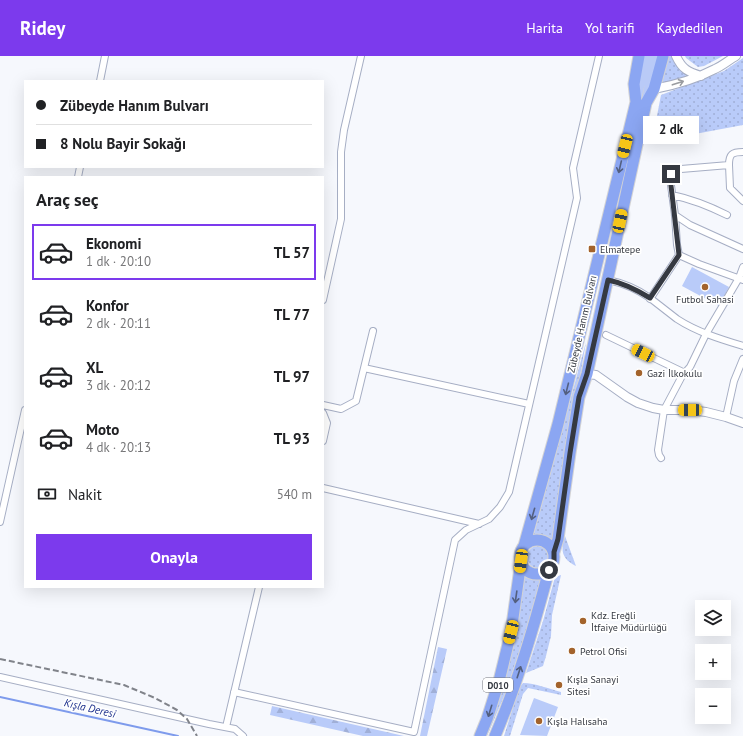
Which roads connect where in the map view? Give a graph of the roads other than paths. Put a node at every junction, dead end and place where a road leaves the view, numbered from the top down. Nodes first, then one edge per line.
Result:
1 (105, 56) edge
2 (361, 56) edge
3 (599, 56) edge
4 (651, 56) edge
5 (676, 56) edge
6 (736, 56) edge
7 (701, 76) junction
8 (100, 80) edge
9 (654, 89) junction
10 (641, 102) junction
11 (743, 152) edge
12 (729, 165) junction
13 (672, 194) junction
14 (743, 201) edge
15 (675, 215) junction
16 (727, 215) dead end
17 (743, 250) edge
18 (679, 255) junction
19 (743, 267) edge
20 (741, 279) edge
21 (608, 280) junction
22 (324, 296) edge
23 (650, 298) junction
24 (373, 331) dead end
25 (706, 334) junction
26 (606, 335) dead end
27 (743, 346) edge
28 (743, 359) edge
29 (364, 368) junction
30 (685, 373) junction
31 (587, 374) junction
32 (529, 404) junction
33 (324, 405) edge
34 (664, 410) junction
35 (24, 414) edge
36 (324, 416) edge
37 (726, 417) junction
38 (743, 423) edge
39 (324, 436) edge
40 (661, 458) dead end
41 (324, 488) edge
42 (0, 522) edge
43 (479, 524) junction
44 (524, 546) junction
45 (554, 552) junction
46 (521, 561) junction
47 (549, 570) junction
48 (258, 588) edge
49 (0, 677) edge
50 (234, 692) junction
51 (226, 727) junction
52 (243, 736) edge
53 (480, 736) edge
54 (495, 736) edge

1 - 8 street
2 - 22 street
3 - 32 street
4 - 9 highway, D010
4 - 10 main road, Zübeyde Hanım Bulvarı / D010
4 - 10 highway, D010
5 - 7 street
6 - 7 street
9 -> 7 street
9 - 10 highway, D010
10 - 21 highway, Zübeyde Hanım Bulvarı / D010
10 -> 44 highway, Zübeyde Hanım Bulvarı / D010
11 - 12 street
12 - 13 street
12 - 14 street
13 - 15 street
13 - 16 street
15 - 17 street
15 - 18 street
18 - 20 street
18 - 23 street
19 - 20 street
20 - 25 street
21 - 23 street
21 - 31 highway, Zübeyde Hanım Bulvarı / D010
23 - 25 street
24 - 29 street
25 - 27 street
25 - 30 street
26 - 30 street
28 - 37 street
29 - 32 street
29 - 33 street
30 - 34 street
31 - 34 street
31 - 45 highway, Zübeyde Hanım Bulvarı / D010
32 - 43 street
34 - 37 street
34 - 40 street
35 - 42 street
36 - 39 street
37 - 38 street
41 - 43 street
43 - 50 street
44 - 45 highway
44 - 46 highway, Zübeyde Hanım Bulvarı / D010
45 - 47 highway, Zübeyde Hanım Bulvarı / D010
46 - 47 highway
46 -> 53 highway, Zübeyde Hanım Bulvarı / D010
54 -> 47 highway, Zübeyde Hanım Bulvarı / D010
48 - 50 street
49 - 51 street
50 - 51 street
51 - 52 street

